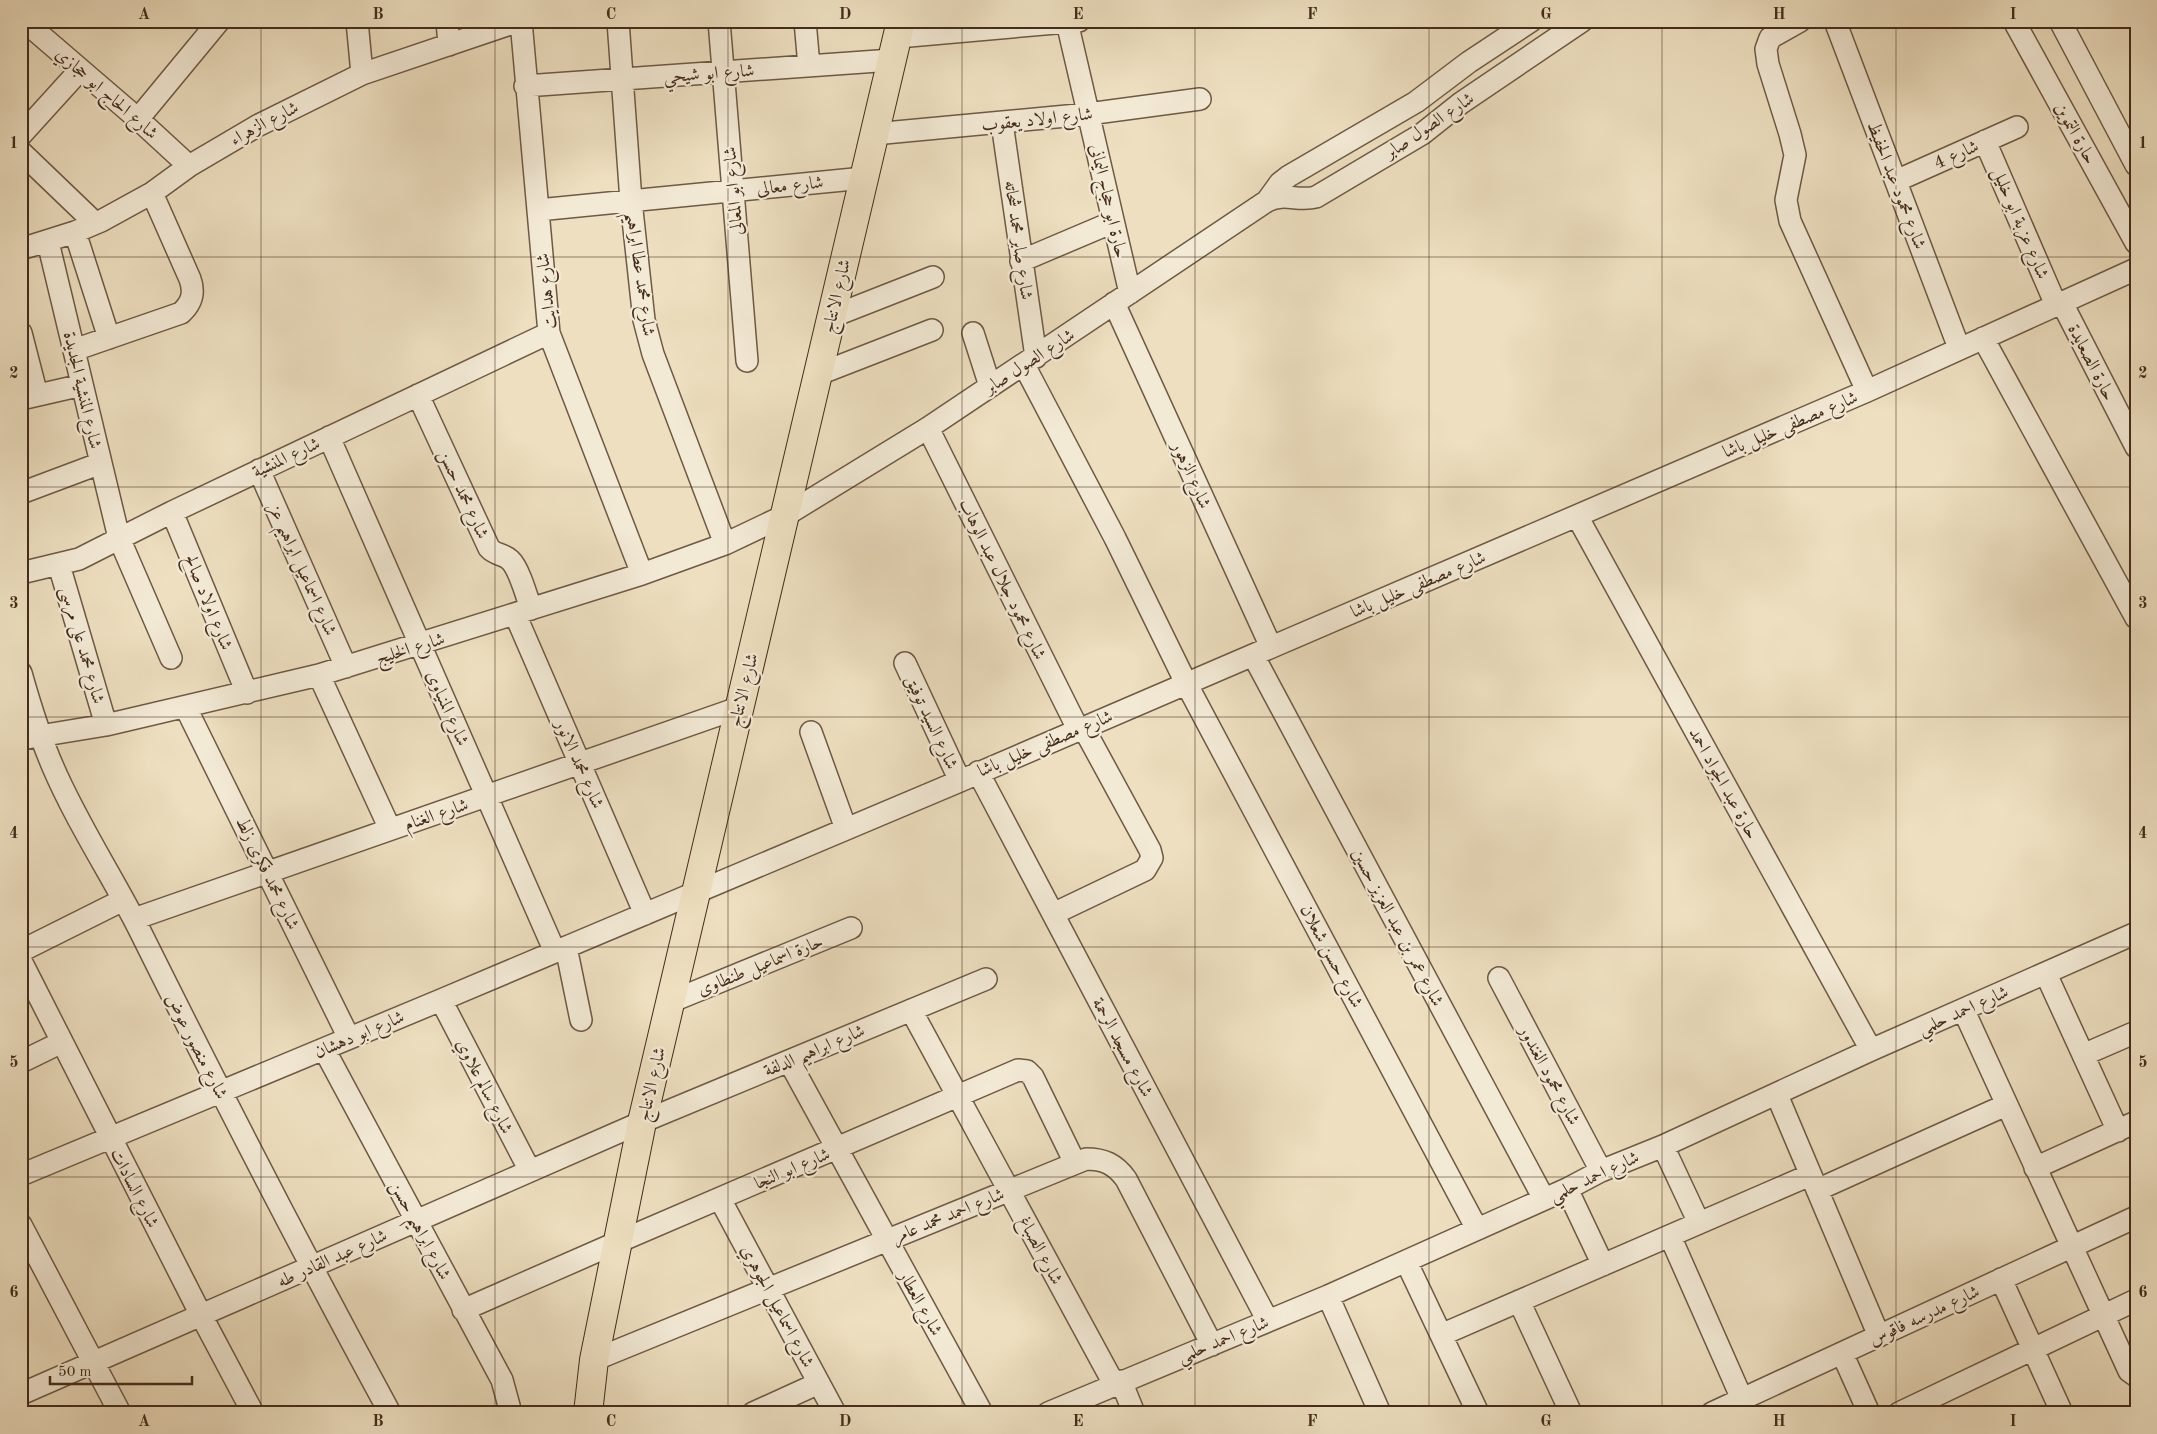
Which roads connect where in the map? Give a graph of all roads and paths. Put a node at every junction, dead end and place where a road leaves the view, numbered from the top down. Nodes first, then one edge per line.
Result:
1 (24, 21) edge
2 (219, 21) edge
3 (357, 21) edge
4 (447, 21) edge
5 (520, 21) edge
6 (618, 21) edge
7 (719, 21) edge
8 (805, 21) edge
9 (1531, 21) edge
10 (1582, 21) edge
11 (1800, 21) edge
12 (1835, 21) edge
13 (2060, 21) edge
14 (1073, 22) edge
15 (2016, 23) dead end
16 (897, 40) edge
17 (449, 45) junction
18 (809, 66) junction
19 (80, 70) junction
20 (723, 72) junction
21 (362, 74) junction
22 (623, 79) junction
23 (525, 86) junction
24 (1200, 99) dead end
25 (1088, 114) junction
26 (138, 119) junction
27 (1002, 123) junction
28 (2017, 127) dead end
29 (874, 134) junction
30 (21, 135) edge
31 (1985, 141) junction
32 (21, 152) edge
33 (2136, 165) edge
34 (189, 166) junction
35 (864, 178) junction
36 (1896, 181) junction
37 (733, 191) junction
38 (152, 193) junction
39 (631, 201) junction
40 (1267, 201) junction
41 (538, 210) junction
42 (1113, 222) junction
43 (96, 223) junction
44 (74, 232) junction
45 (48, 242) junction
46 (2136, 243) edge
47 (21, 249) edge
48 (1021, 261) junction
49 (2136, 269) edge
50 (933, 277) dead end
51 (1122, 298) junction
52 (2059, 304) junction
53 (831, 317) junction
54 (932, 330) dead end
55 (21, 333) edge
56 (549, 333) junction
57 (973, 333) dead end
58 (109, 338) junction
59 (1983, 338) junction
60 (1959, 348) junction
61 (74, 350) junction
62 (747, 361) dead end
63 (1030, 361) junction
64 (819, 374) junction
65 (82, 385) junction
66 (990, 386) junction
67 (1867, 391) junction
68 (418, 395) junction
69 (29, 397) edge
70 (928, 428) junction
71 (329, 437) junction
72 (2136, 447) edge
73 (101, 463) junction
74 (260, 470) junction
75 (21, 493) edge
76 (172, 512) junction
77 (786, 515) junction
78 (1577, 516) junction
79 (119, 538) junction
80 (725, 544) junction
81 (59, 565) junction
82 (21, 573) edge
83 (642, 574) junction
84 (523, 612) junction
85 (2136, 618) edge
86 (420, 645) junction
87 (1262, 651) junction
88 (171, 658) dead end
89 (905, 663) dead end
90 (346, 667) junction
91 (21, 672) edge
92 (319, 675) junction
93 (1186, 683) junction
94 (247, 693) junction
95 (186, 708) junction
96 (738, 708) junction
97 (106, 725) junction
98 (1080, 728) junction
99 (811, 732) dead end
100 (31, 737) edge
101 (579, 763) junction
102 (969, 776) junction
103 (486, 796) junction
104 (846, 829) junction
105 (390, 830) junction
106 (268, 872) junction
107 (696, 892) junction
108 (123, 900) junction
109 (645, 914) junction
110 (1053, 914) junction
111 (134, 919) junction
112 (850, 928) dead end
113 (2136, 933) edge
114 (561, 950) junction
115 (21, 951) edge
116 (21, 961) edge
117 (2046, 974) junction
118 (1499, 978) dead end
119 (986, 979) dead end
120 (441, 1000) junction
121 (670, 1002) junction
122 (911, 1010) junction
123 (1964, 1011) junction
124 (581, 1020) dead end
125 (2136, 1032) edge
126 (349, 1038) junction
127 (62, 1042) junction
128 (324, 1049) junction
129 (1872, 1050) junction
130 (2083, 1055) junction
131 (789, 1061) junction
132 (21, 1062) edge
133 (220, 1092) junction
134 (1776, 1095) junction
135 (958, 1096) junction
136 (2006, 1105) junction
137 (642, 1122) junction
138 (2127, 1126) edge
139 (110, 1138) junction
140 (1663, 1146) junction
141 (837, 1148) junction
142 (1075, 1163) junction
143 (2035, 1168) junction
144 (1600, 1171) junction
145 (530, 1172) junction
146 (21, 1174) edge
147 (1814, 1183) junction
148 (1566, 1189) junction
149 (1009, 1190) junction
150 (720, 1199) junction
151 (1544, 1199) junction
152 (2136, 1217) edge
153 (416, 1221) junction
154 (21, 1224) edge
155 (1699, 1224) junction
156 (1478, 1229) junction
157 (1670, 1236) junction
158 (887, 1240) junction
159 (618, 1242) junction
160 (2071, 1247) junction
161 (1406, 1261) junction
162 (1603, 1265) junction
163 (311, 1267) junction
164 (2001, 1279) junction
165 (768, 1288) junction
166 (1328, 1296) junction
167 (2136, 1300) edge
168 (1519, 1301) junction
169 (463, 1310) junction
170 (201, 1315) junction
171 (2102, 1316) junction
172 (1268, 1321) junction
173 (1441, 1335) junction
174 (1879, 1336) junction
175 (1212, 1344) junction
176 (2033, 1349) junction
177 (1842, 1353) junction
178 (594, 1360) junction
179 (93, 1362) junction
180 (2136, 1376) edge
181 (1118, 1382) junction
182 (819, 1383) junction
183 (21, 1394) edge
184 (1742, 1399) junction
185 (120, 1413) edge
186 (253, 1413) edge
187 (390, 1413) edge
188 (511, 1413) edge
189 (572, 1413) edge
190 (588, 1413) edge
191 (753, 1413) edge
192 (835, 1413) edge
193 (982, 1413) edge
194 (1048, 1413) edge
195 (1134, 1413) edge
196 (1380, 1413) edge
197 (1478, 1413) edge
198 (1571, 1413) edge
199 (1712, 1413) edge
200 (1869, 1413) edge
201 (1900, 1413) edge
202 (2062, 1413) edge

1 - 19 street, شارع الحاج ابو حجازي
2 - 26 street
3 - 21 street
4 - 17 street
5 - 17 street, شارع الزهراء
5 - 23 street, شارع هدايت
6 - 22 street, شارع محمد عطا ابراهيم
7 - 20 street, شارع ابو المعالى
8 - 18 street
9 - 40 street, شارع الصول صابر
10 - 40 street, شارع الصول صابر
11 - 67 street
12 - 36 street, شارع محمود عبد الحفيظ
13 - 33 street
14 - 16 street, شارع ابو شيحي
14 - 25 street, حارة ابو حجاج اليمانى
15 - 46 street, حارة التموين
16 - 18 street, شارع ابو شيحي
16 - 29 main road, شارع الانتاج
17 - 21 street, شارع الزهراء
18 - 20 street, شارع ابو شيحي
19 - 26 street, شارع الحاج ابو حجازي
19 - 30 street
20 - 22 street, شارع ابو شيحي
20 - 37 street, شارع ابو المعالى
21 - 34 street, شارع الزهراء
22 - 23 street, شارع ابو شيحي
22 - 39 street, شارع محمد عطا ابراهيم
23 - 41 street, شارع هدايت
24 - 25 street, شارع اولاد يعقوب
25 - 27 street, شارع اولاد يعقوب
25 - 42 street, حارة ابو حجاج اليمانى
26 - 34 street, شارع الحاج ابو حجازي
27 - 29 street, شارع اولاد يعقوب
27 - 48 street, شارع صابر محمد شحاته
28 - 31 street, شارع 4
29 - 35 main road, شارع الانتاج
31 - 36 street, شارع 4
31 - 52 street, شارع عزبة ابو خليل
32 - 43 street
34 - 38 street, شارع الزهراء
35 - 37 street, شارع معالى
35 - 53 main road, شارع الانتاج
36 - 60 street, شارع محمود عبد الحفيظ
37 - 39 street, شارع معالى
37 - 62 street, شارع ابو المعالى
38 - 43 street, شارع الزهراء
38 - 58 street
39 - 41 street, شارع معالى
39 - 80 street, شارع محمد عطا ابراهيم
40 - 51 street, شارع الصول صابر
41 - 56 street, شارع هدايت
42 - 48 street
42 - 51 street, حارة ابو حجاج اليمانى
43 - 44 street, شارع الزهراء
44 - 45 street, شارع الزهراء
44 - 58 street
45 - 47 street, شارع الزهراء
45 - 61 street, شارع المنشية الجديدة
48 - 63 street, شارع صابر محمد شحاته
49 - 52 street, شارع مصطفى خليل باشا
50 - 53 street
51 - 63 street, شارع الصول صابر
51 - 87 street, شارع الزهور
52 - 59 street, شارع مصطفى خليل باشا
52 - 72 street, حارة الصعايدة
53 - 64 main road, شارع الانتاج
54 - 64 street
55 - 69 street
56 - 68 street, شارع المنشية
56 - 83 street, شارع هدايت
57 - 66 street
58 - 61 street
59 - 60 street, شارع مصطفى خليل باشا
59 - 85 street
60 - 67 street, شارع مصطفى خليل باشا
61 - 65 street, شارع المنشية الجديدة
63 - 66 street, شارع الصول صابر
63 - 93 street, شارع صابر محمد شحاته
64 - 77 main road, شارع الانتاج
65 - 69 street
65 - 73 street, شارع المنشية الجديدة
66 - 70 street, شارع الصول صابر
67 - 78 street, شارع مصطفى خليل باشا
68 - 71 street, شارع المنشية
68 - 84 street, شارع محمد حسن
70 - 77 street, شارع الصول صابر
70 - 98 street, شارع محمود جلال عبد الوهاب
71 - 74 street, شارع المنشية
71 - 86 street, شارع المنياوى
73 - 75 street
73 - 79 street, شارع المنشية الجديدة
74 - 76 street, شارع المنشية
74 - 90 street, شارع اسماعيل ابراهيم عز
76 - 79 street, شارع المنشية
76 - 94 street, شارع اولاد صالح
77 - 80 street, شارع الخليج
77 - 96 main road, شارع الانتاج
78 - 87 street, شارع مصطفى خليل باشا
78 - 129 street, حارة عبد الجواد احمد
79 - 81 street, شارع المنشية
79 - 88 street, شارع المنشية الجديدة
80 - 83 street, شارع الخليج
81 - 82 street, شارع المنشية
81 - 97 street, شارع محمد على مرسى
83 - 84 street, شارع الخليج
84 - 86 street, شارع الخليج
84 - 101 street, شارع محمد الانور
86 - 90 street, شارع الخليج
86 - 103 street, شارع المنياوى
87 - 93 street, شارع مصطفى خليل باشا
87 - 151 street, شارع عمر بن عبد العزيز حسين
89 - 102 street, شارع السيد توفيق
90 - 92 street, شارع الخليج
91 - 100 street, شارع منصور عوض
92 - 94 street, شارع الخليج
92 - 105 street
93 - 98 street, شارع مصطفى خليل باشا
93 - 156 street, شارع حسن شعلان
94 - 95 street, شارع الخليج
95 - 97 street, شارع الخليج
95 - 106 street, شارع محمد فكرى زلط
96 - 101 street, شارع الغنام
96 - 107 main road, شارع الانتاج
97 - 100 street, شارع الخليج
98 - 102 street, شارع مصطفى خليل باشا
98 - 110 street, شارع محمود جلال عبد الوهاب
99 - 104 street
100 - 108 street, شارع منصور عوض
101 - 103 street, شارع الغنام
101 - 109 street, شارع محمد الانور
102 - 104 street, شارع مصطفى خليل باشا
102 - 110 street, شارع مسجد الرحمة
103 - 105 street, شارع الغنام
103 - 114 street, شارع المنياوى
104 - 107 street, شارع مصطفى خليل باشا
105 - 106 street, شارع الغنام
106 - 111 street, شارع الغنام
106 - 126 street, شارع محمد فكرى زلط
107 - 109 street, شارع ابو دهشان
107 - 121 main road, شارع الانتاج
108 - 111 street, شارع منصور عوض
108 - 115 street
109 - 114 street, شارع ابو دهشان
110 - 172 street, شارع مسجد الرحمة
111 - 133 street, شارع منصور عوض
112 - 121 street, حارة اسماعيل طنطاوى
113 - 117 street, شارع احمد حلمي
114 - 120 street, شارع ابو دهشان
114 - 124 street
116 - 127 street, شارع السادات
117 - 123 street, شارع احمد حلمي
117 - 130 street
118 - 144 street, شارع محمود الغندور
119 - 122 street, شارع ابراهيم الدلفة
120 - 126 street, شارع ابو دهشان
120 - 145 street, شارع سالم علاوي
121 - 137 main road, شارع الانتاج
122 - 131 street, شارع ابراهيم الدلفة
122 - 135 street, شارع الصباغ
123 - 129 street, شارع احمد حلمي
123 - 136 street
125 - 130 street
126 - 128 street, شارع ابو دهشان
127 - 132 street
127 - 139 street, شارع السادات
128 - 133 street, شارع ابو دهشان
128 - 153 street, شارع ابراهيم حسن
129 - 134 street, شارع احمد حلمي
130 - 138 street
131 - 137 street, شارع ابراهيم الدلفة
131 - 141 street, شارع العطار
133 - 139 street, شارع ابو دهشان
133 - 163 street, شارع منصور عوض
134 - 140 street, شارع احمد حلمي
134 - 147 street
135 - 141 street, شارع ابو النجا
135 - 142 street, شارع ابو النجا
135 - 149 street, شارع الصباغ
136 - 143 street
136 - 147 street
137 - 145 street, شارع عبد القادر طه
137 - 159 main road, شارع الانتاج
138 - 143 street
139 - 146 street, شارع ابو دهشان
139 - 170 street, شارع السادات
140 - 144 street, شارع احمد حلمي
140 - 155 street
141 - 150 street, شارع ابو النجا
141 - 158 street, شارع العطار
142 - 149 street, شارع احمد محمد عامر
142 - 175 street, شارع احمد محمد عامر
143 - 160 street
144 - 148 street, شارع احمد حلمي
145 - 153 street, شارع عبد القادر طه
147 - 155 street
147 - 174 street
148 - 151 street, شارع احمد حلمي
148 - 162 street
149 - 158 street, شارع احمد محمد عامر
149 - 181 street, شارع الصباغ
150 - 159 street, شارع ابو النجا
150 - 165 street, شارع اسماعيل الجوهري
151 - 156 street, شارع احمد حلمي
152 - 160 street, شارع مدرسه فاقوس
153 - 163 street, شارع عبد القادر طه
153 - 169 street, شارع ابراهيم حسن
154 - 179 street
155 - 157 street
156 - 161 street, شارع احمد حلمي
157 - 162 street
157 - 184 street
158 - 165 street, شارع احمد محمد عامر
158 - 193 street, شارع العطار
159 - 169 street, شارع ابو النجا
159 - 178 main road, شارع الانتاج
160 - 164 street, شارع مدرسه فاقوس
160 - 171 street
161 - 166 street, شارع احمد حلمي
161 - 173 street
162 - 168 street
163 - 170 street, شارع عبد القادر طه
163 - 187 street, شارع منصور عوض
164 - 174 street, شارع مدرسه فاقوس
164 - 176 street
165 - 178 street, شارع احمد محمد عامر
165 - 182 street, شارع اسماعيل الجوهري
166 - 172 street, شارع احمد حلمي
166 - 196 street
167 - 171 street
168 - 173 street
168 - 198 street
169 - 188 street, شارع ابراهيم حسن
170 - 179 street, شارع عبد القادر طه
170 - 186 street, شارع السادات
171 - 176 street
171 - 180 street
172 - 175 street, شارع احمد حلمي
173 - 197 street
174 - 177 street, شارع مدرسه فاقوس
175 - 181 street, شارع احمد حلمي
176 - 201 street
176 - 202 street
177 - 184 street, شارع مدرسه فاقوس
177 - 200 street
178 - 189 main road, شارع الانتاج
178 - 190 main road, شارع الانتاج
179 - 183 street, شارع عبد القادر طه
179 - 185 street
181 - 194 street, شارع احمد حلمي
181 - 195 street, شارع الصباغ
182 - 191 street
182 - 192 street, شارع اسماعيل الجوهري
184 - 199 street, شارع مدرسه فاقوس

